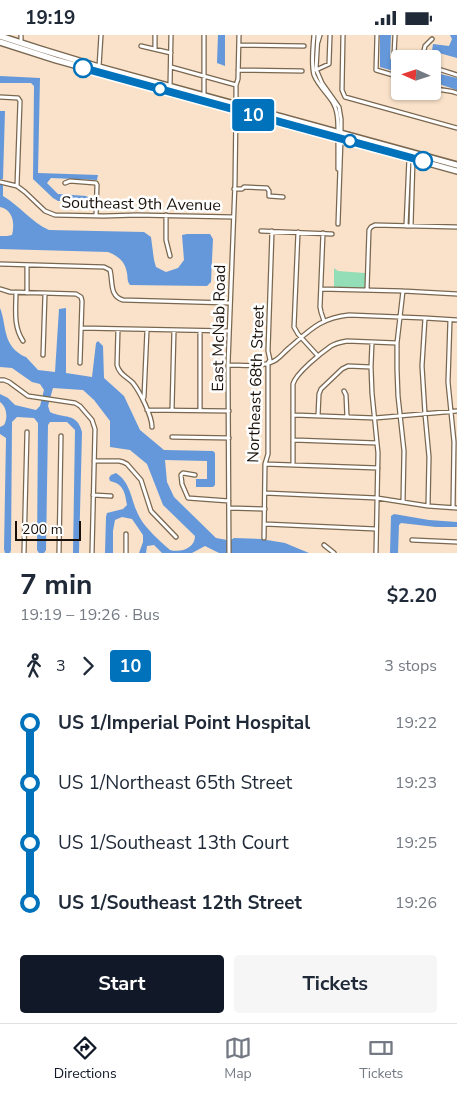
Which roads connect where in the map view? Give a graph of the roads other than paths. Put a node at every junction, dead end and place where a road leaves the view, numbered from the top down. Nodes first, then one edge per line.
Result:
1 (0, 35) edge
2 (21, 35) edge
3 (101, 35) edge
4 (155, 35) edge
5 (171, 35) edge
6 (204, 35) edge
7 (239, 35) edge
8 (343, 35) edge
9 (377, 35) edge
10 (395, 35) edge
11 (330, 36) edge
12 (317, 38) edge
13 (432, 39) dead end
14 (0, 42) edge
15 (21, 43) junction
16 (141, 45) dead end
17 (239, 45) junction
18 (12, 47) junction
19 (32, 47) junction
20 (304, 47) dead end
21 (155, 49) junction
22 (23, 50) junction
23 (394, 50) edge
24 (424, 50) edge
25 (171, 53) junction
26 (171, 67) junction
27 (99, 70) junction
28 (238, 70) junction
29 (315, 70) junction
30 (441, 70) edge
31 (302, 71) dead end
32 (391, 74) edge
33 (457, 75) edge
34 (204, 76) junction
35 (236, 85) junction
36 (169, 89) junction
37 (441, 90) edge
38 (457, 93) edge
39 (204, 95) junction
40 (0, 97) edge
41 (236, 107) junction
42 (294, 123) junction
43 (457, 128) edge
44 (339, 136) junction
45 (411, 156) junction
46 (456, 168) edge
47 (0, 182) edge
48 (65, 183) dead end
49 (17, 186) junction
50 (234, 189) junction
51 (283, 197) dead end
52 (166, 215) junction
53 (96, 216) junction
54 (233, 217) junction
55 (338, 224) dead end
56 (409, 226) junction
57 (457, 227) edge
58 (261, 231) dead end
59 (272, 231) junction
60 (298, 232) junction
61 (322, 233) junction
62 (332, 234) dead end
63 (170, 256) dead end
64 (0, 264) edge
65 (27, 265) junction
66 (0, 289) edge
67 (321, 289) junction
68 (367, 290) junction
69 (403, 291) junction
70 (16, 292) junction
71 (27, 293) junction
72 (45, 293) junction
73 (457, 295) edge
74 (230, 303) junction
75 (400, 317) junction
76 (425, 318) junction
77 (450, 320) junction
78 (457, 320) edge
79 (324, 321) junction
80 (81, 328) junction
81 (118, 329) junction
82 (147, 330) junction
83 (174, 330) junction
84 (200, 331) junction
85 (229, 331) junction
86 (302, 337) junction
87 (23, 341) dead end
88 (372, 342) junction
89 (398, 343) junction
90 (43, 355) dead end
91 (318, 357) junction
92 (80, 363) dead end
93 (268, 363) junction
94 (228, 365) junction
95 (371, 367) junction
96 (0, 380) edge
97 (344, 391) dead end
98 (143, 400) junction
99 (147, 410) junction
100 (172, 410) junction
101 (200, 410) junction
102 (229, 411) junction
103 (457, 411) edge
104 (451, 412) junction
105 (425, 414) junction
106 (294, 415) junction
107 (318, 415) junction
108 (400, 416) junction
109 (347, 417) junction
110 (375, 418) junction
111 (152, 427) dead end
112 (26, 432) dead end
113 (61, 435) dead end
114 (172, 437) dead end
115 (229, 438) junction
116 (294, 440) junction
117 (377, 443) junction
118 (94, 461) junction
119 (265, 464) junction
120 (293, 465) junction
121 (378, 468) junction
122 (195, 475) dead end
123 (265, 493) junction
124 (93, 495) junction
125 (110, 496) dead end
126 (377, 498) junction
127 (229, 501) junction
128 (403, 501) junction
129 (428, 506) junction
130 (455, 507) edge
131 (229, 508) junction
132 (265, 509) junction
133 (265, 524) junction
134 (376, 529) junction
135 (126, 535) dead end
136 (176, 537) dead end
137 (264, 538) dead end
138 (412, 539) dead end
139 (457, 542) edge
140 (324, 545) dead end
141 (24, 553) edge
142 (59, 553) edge
143 (92, 553) edge
144 (126, 553) edge
145 (229, 553) edge
146 (334, 553) edge
147 (376, 553) edge

1 - 15 main road
2 - 15 street
3 - 27 street
4 - 21 street
5 - 25 street
6 - 34 street
7 - 17 street, East McNab Road
8 - 43 street
9 - 32 street
10 - 23 street
11 - 29 street
12 - 29 street
12 - 29 street
13 - 24 street
14 - 18 main road
15 - 18 main road
15 - 19 main road
16 - 21 street
17 - 20 street
17 - 28 street, East McNab Road
18 - 22 main road
19 - 22 main road
19 - 27 main road
21 - 25 street
22 - 27 main road
25 - 26 street
26 - 34 street
26 - 36 street
27 - 36 main road
27 - 36 main road
28 - 31 street
28 - 35 street, East McNab Road
29 - 44 street
30 - 33 street
34 - 35 street
34 - 39 street
35 - 41 street, East McNab Road
36 - 39 main road
36 - 41 main road
37 - 38 street
39 - 41 main road
40 - 49 street
41 - 42 main road
41 - 42 main road
41 - 50 street, East McNab Road
42 - 44 main road
42 - 44 main road
44 - 45 main road
44 - 55 street
45 - 46 main road
45 - 56 street
47 - 49 street, Southeast 9th Avenue
48 - 53 street
49 - 53 street, Southeast 9th Avenue
50 - 51 street
50 - 54 street, East McNab Road
52 - 53 street, Southeast 9th Avenue
52 - 54 street, Southeast 9th Avenue
52 - 63 street
54 - 74 street, East McNab Road
56 - 57 street
56 - 68 street
58 - 59 street
59 - 60 street
59 - 93 street, Northeast 68th Street
60 - 61 street
60 - 86 street
61 - 62 street
61 - 67 street
64 - 65 street
65 - 71 street
65 - 74 street
66 - 70 street
67 - 68 street
67 - 79 street
68 - 69 street
69 - 73 street
69 - 75 street
70 - 71 street
70 - 87 street
71 - 72 street
72 - 80 street
72 - 90 street
74 - 85 street, East McNab Road
75 - 76 street
75 - 79 street
75 - 89 street
76 - 77 street
76 - 105 street
77 - 78 street
77 - 104 street
79 - 86 street
80 - 81 street
80 - 92 street
81 - 82 street
81 - 98 street
82 - 83 street
82 - 98 street
83 - 84 street
83 - 100 street
84 - 85 street
84 - 101 street
85 - 94 street, East McNab Road
86 - 91 street
86 - 93 street
88 - 89 street
88 - 91 street
88 - 95 street
89 - 108 street
91 - 106 street
93 - 94 street
93 - 119 street, Northeast 68th Street
94 - 102 street, East McNab Road
95 - 107 street
95 - 110 street
96 - 118 street
97 - 109 street
98 - 99 street
99 - 100 street
99 - 111 street
100 - 101 street
101 - 102 street
102 - 115 street, East McNab Road
103 - 104 street
104 - 105 street
104 - 130 street
105 - 108 street
105 - 129 street
106 - 107 street
106 - 116 street
107 - 109 street
108 - 110 street
108 - 128 street
109 - 110 street
110 - 117 street
112 - 141 street
113 - 142 street
114 - 115 street
115 - 127 street, East McNab Road
116 - 117 street
116 - 120 street
117 - 121 street
118 - 124 street
118 - 136 street
119 - 120 street
119 - 123 street, Northeast 68th Street
120 - 121 street
121 - 126 street
122 - 127 street
123 - 126 street
123 - 132 street, Northeast 68th Street
124 - 125 street
124 - 143 street
126 - 128 street
126 - 134 street
127 - 131 street, East McNab Road
128 - 129 street
129 - 130 street
131 - 132 street
131 - 145 street, East McNab Road
132 - 133 street, Northeast 68th Street
133 - 134 street
133 - 137 street, Northeast 68th Street
134 - 147 street
135 - 144 street
138 - 139 street
140 - 146 street

